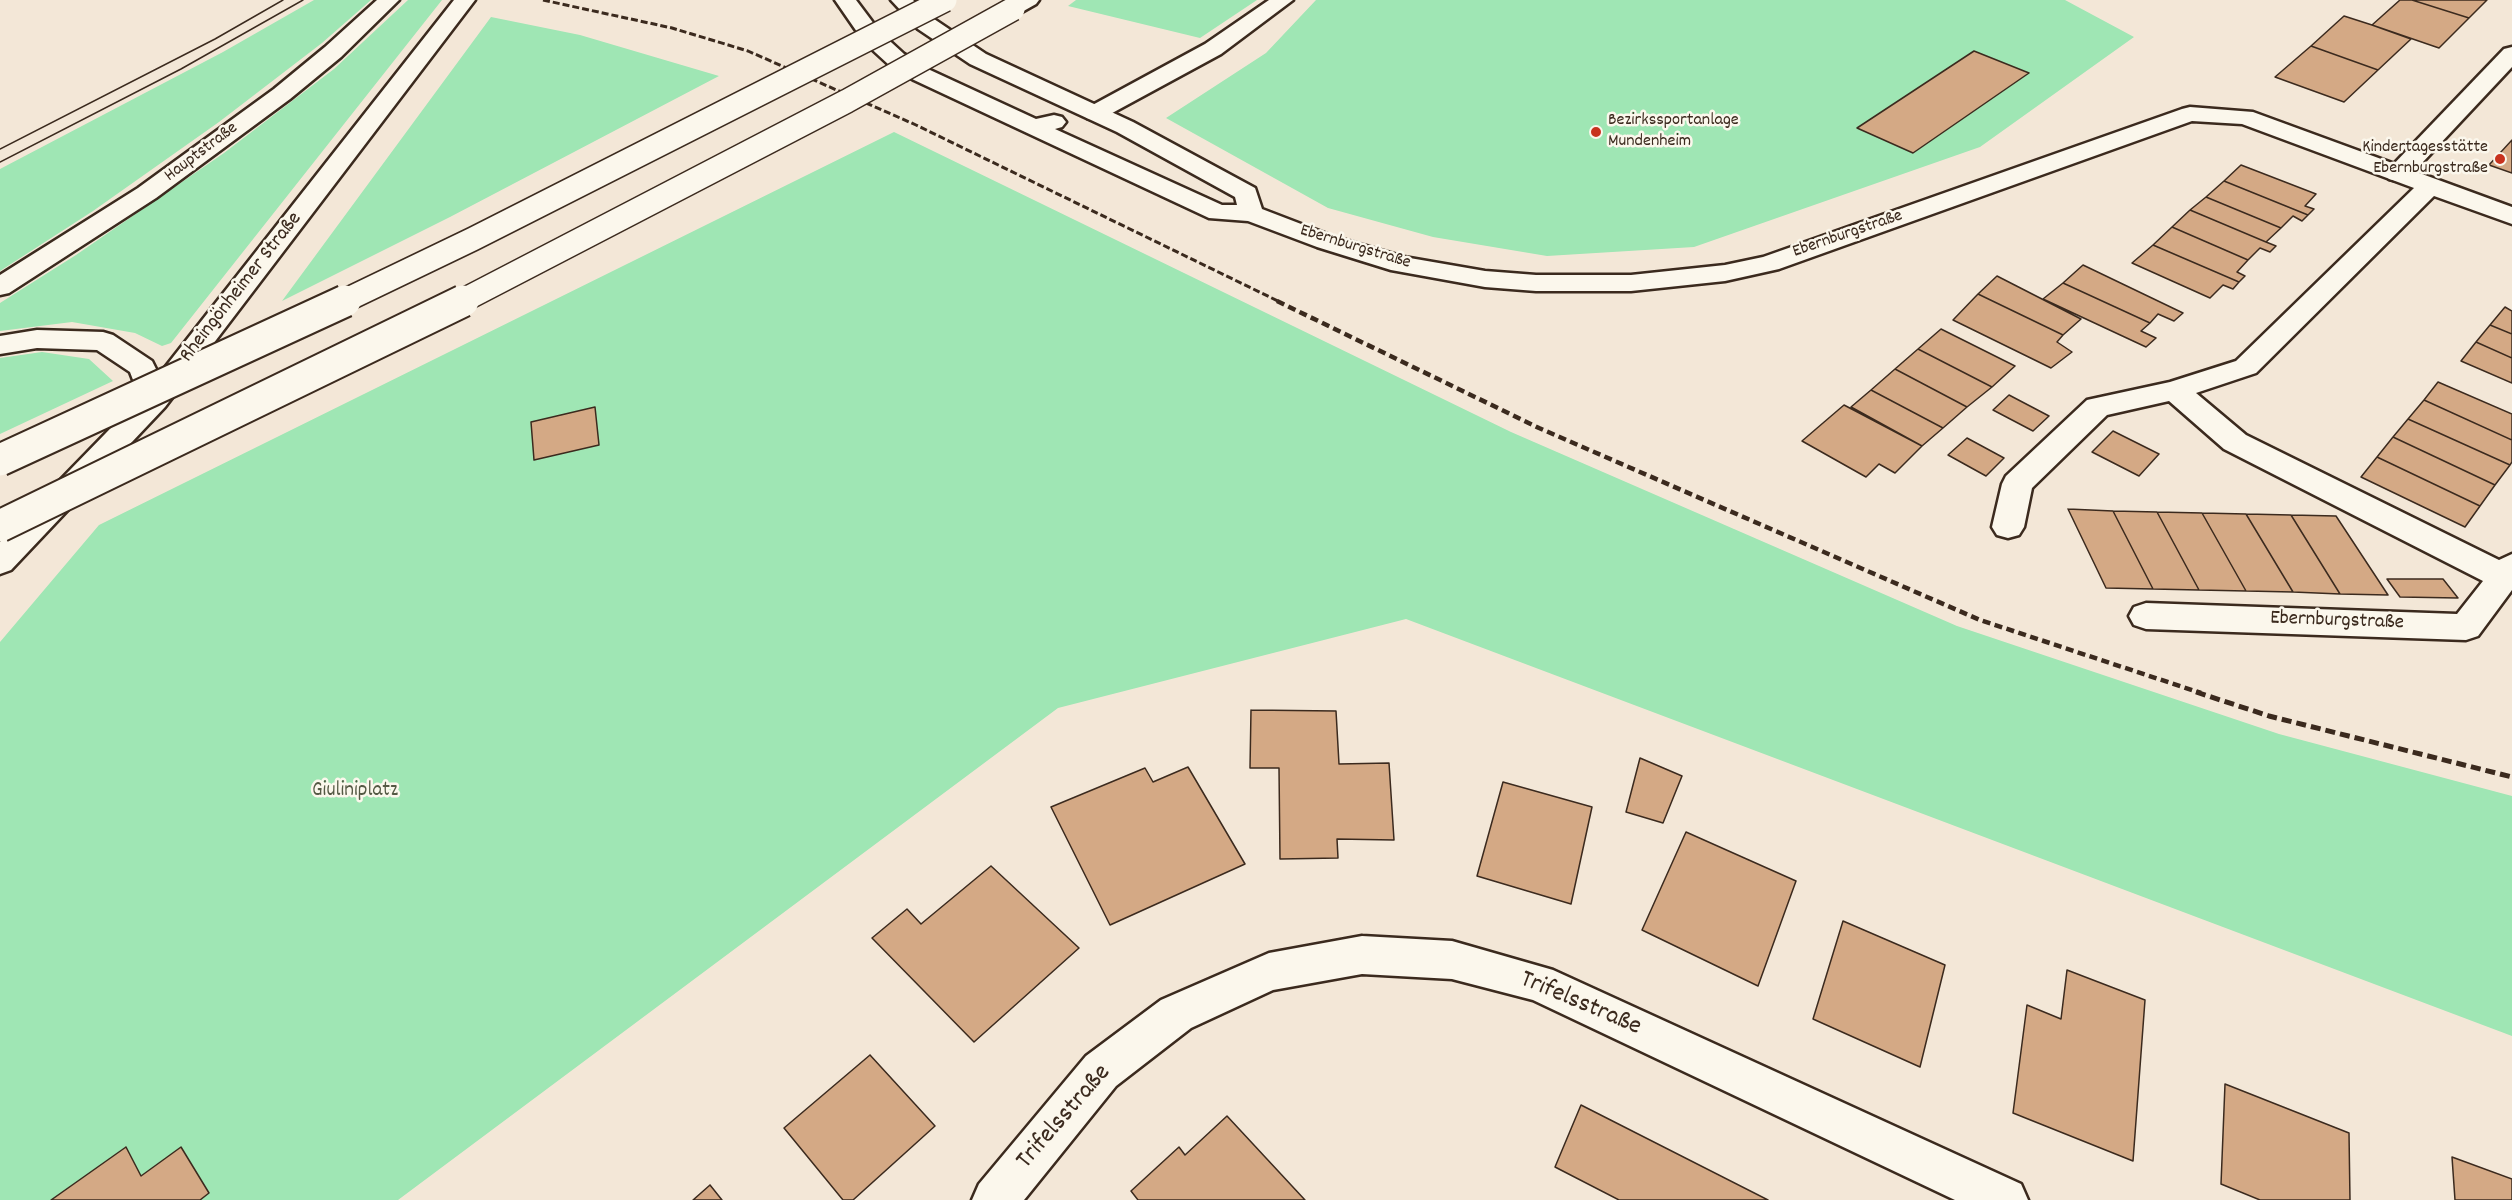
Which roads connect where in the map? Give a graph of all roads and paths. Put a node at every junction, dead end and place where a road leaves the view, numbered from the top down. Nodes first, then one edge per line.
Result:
1 (389, 0) edge
2 (465, 0) edge
3 (845, 0) edge
4 (901, 0) edge
5 (945, 0) edge
6 (1283, 0) edge
7 (1021, 5) edge
8 (2512, 54) edge
9 (1095, 112) junction
10 (1033, 127) junction
11 (2398, 174) junction
12 (2430, 186) junction
13 (1251, 213) junction
14 (2512, 216) edge
15 (0, 287) edge
16 (0, 345) edge
17 (2175, 390) junction
18 (155, 400) junction
19 (0, 460) edge
20 (0, 526) edge
21 (2008, 527) dead end
22 (0, 562) edge
23 (2508, 571) edge
24 (2146, 616) dead end
25 (995, 1200) edge
26 (2005, 1200) edge

1 - 15 main road, Hauptstraße
2 - 18 main road, Rheingönheimer Straße
3 - 10 main road, Ebernburgstraße
4 - 9 main road
5 - 19 main road, bridge
6 - 9 main road
7 - 20 main road, bridge
8 - 11 main road
9 - 10 main road
9 - 13 main road
10 - 13 main road, Ebernburgstraße
11 - 12 main road, Ebernburgstraße
11 - 13 main road, Ebernburgstraße
12 - 14 main road, Ebernburgstraße
12 - 17 main road
16 - 18 main road
17 - 21 main road
17 - 23 main road, Ebernburgstraße
18 - 22 main road, Rheingönheimer Straße
23 - 24 main road, Ebernburgstraße
25 - 26 main road, Trifelsstraße

